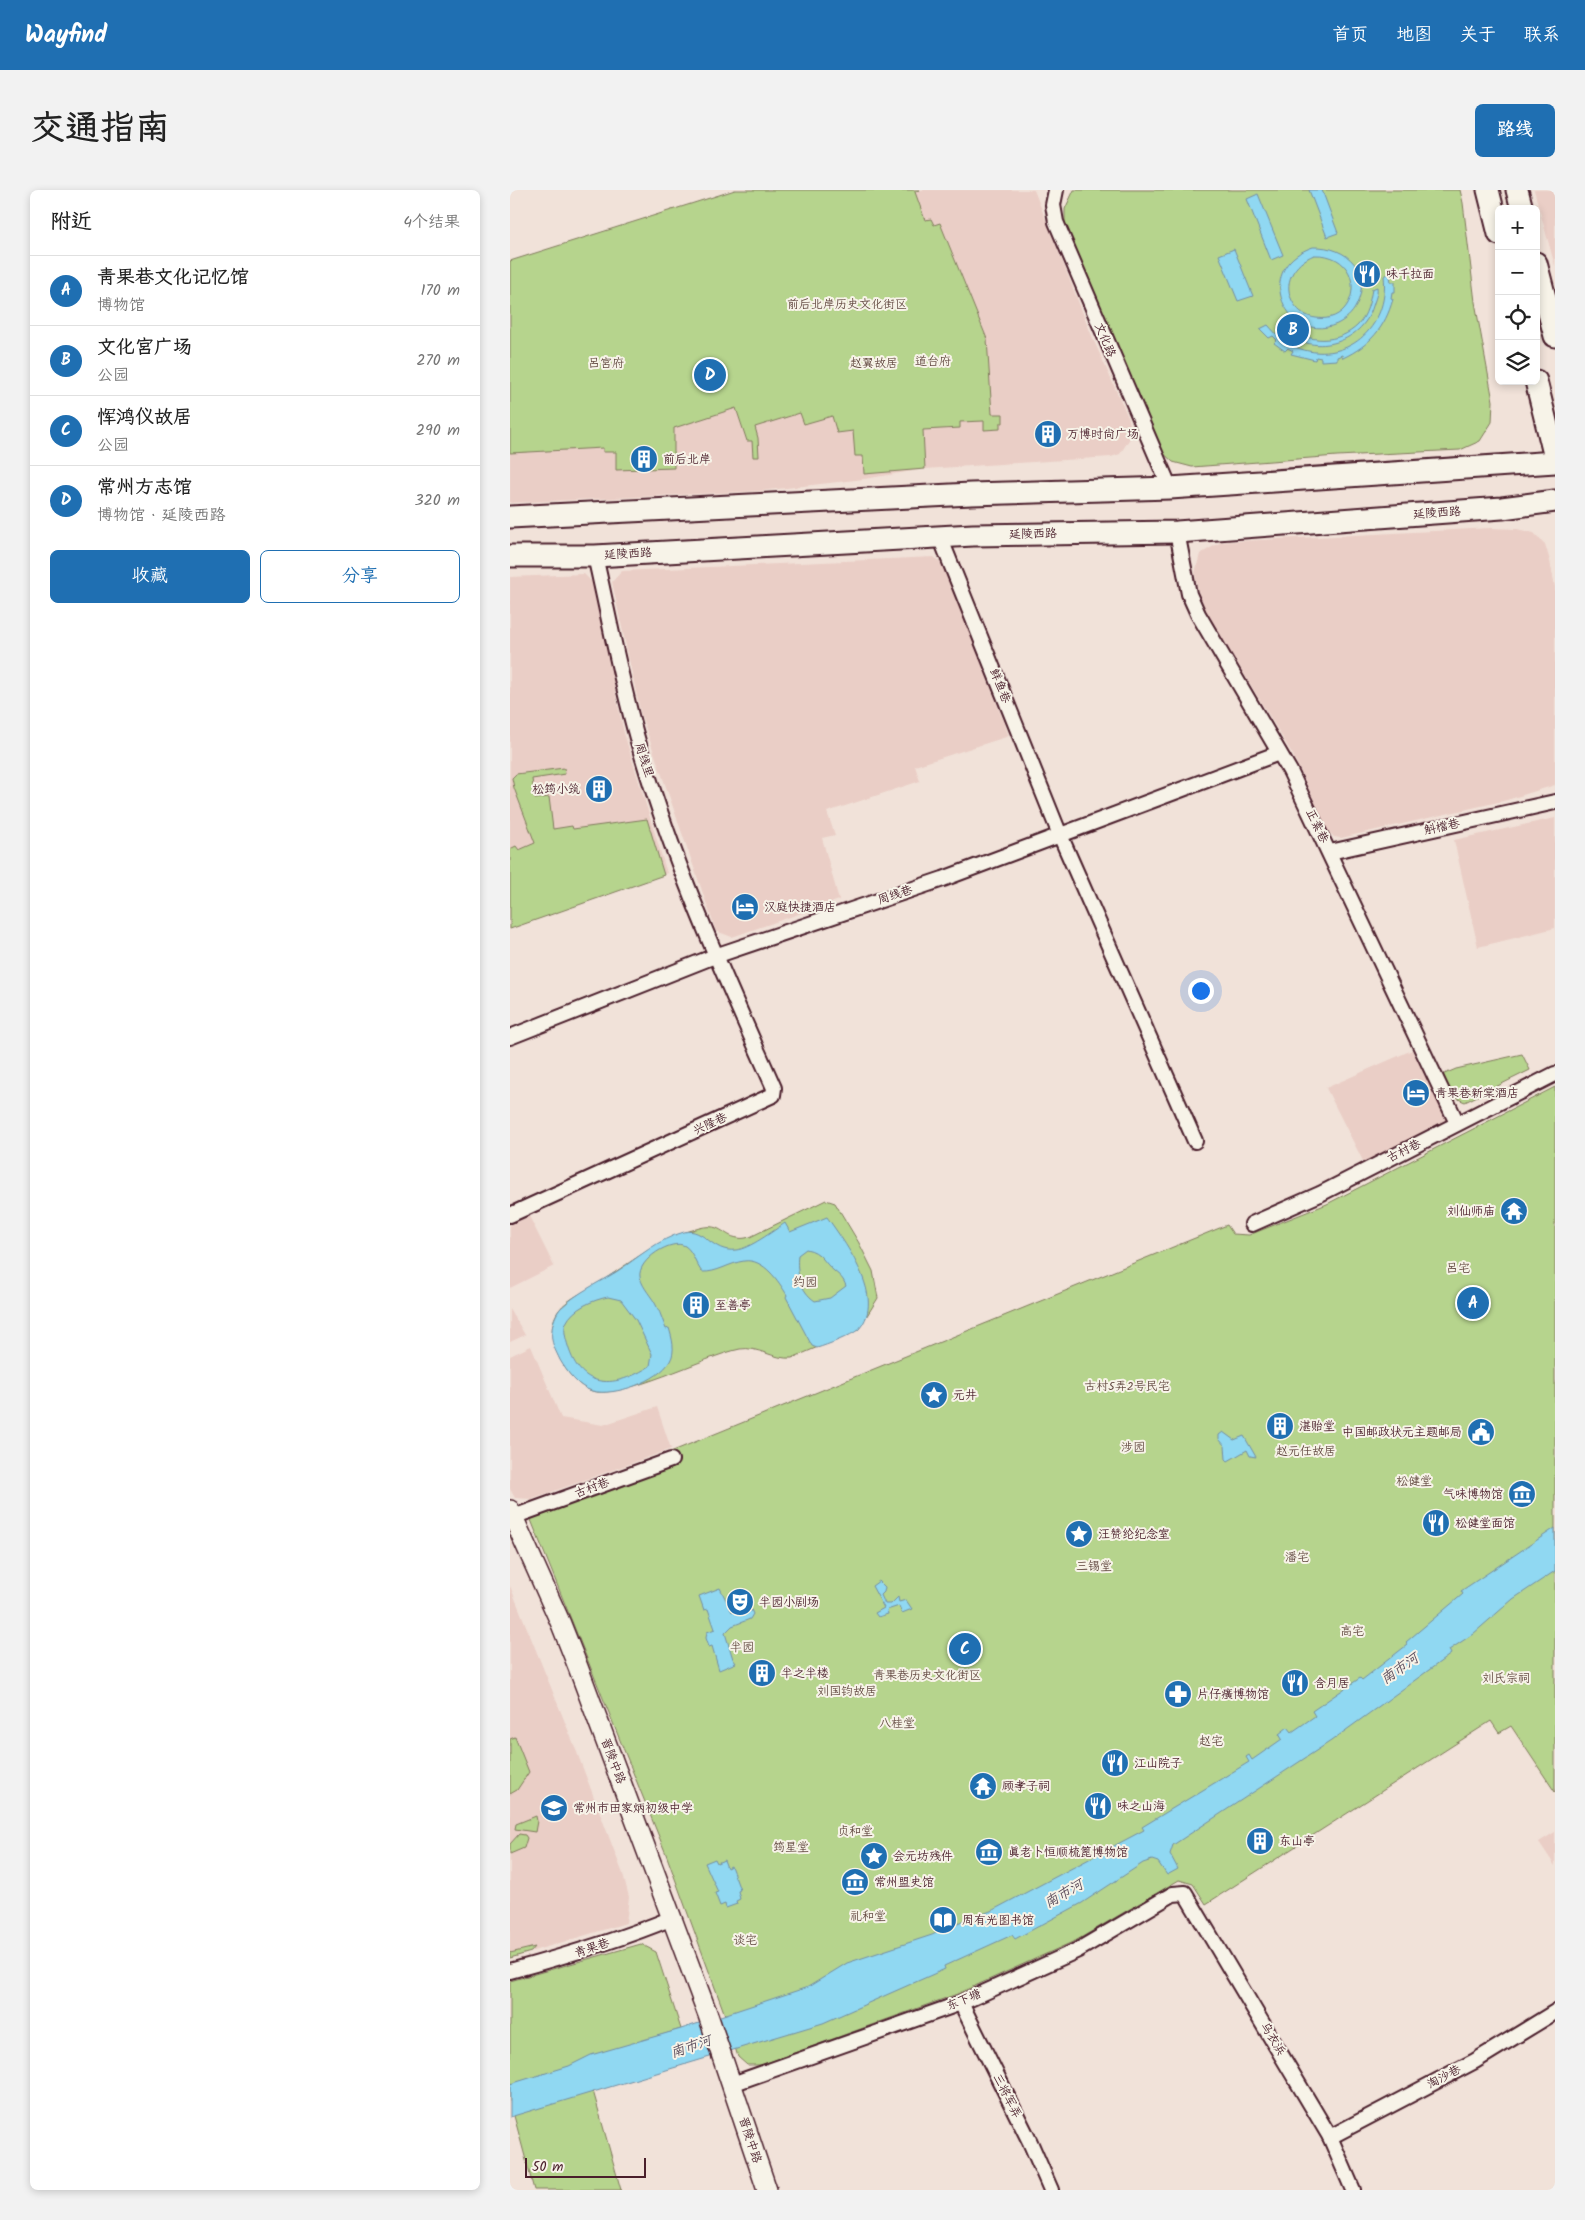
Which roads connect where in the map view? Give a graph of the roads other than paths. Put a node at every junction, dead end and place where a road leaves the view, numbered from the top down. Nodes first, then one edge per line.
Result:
1 (1056, 190) edge
2 (1488, 190) edge
3 (1517, 190) edge
4 (1521, 205) edge
5 (1495, 218) edge
6 (1540, 279) edge
7 (1555, 336) edge
8 (1537, 385) edge
9 (1555, 460) edge
10 (1170, 488) junction
11 (1555, 501) edge
12 (510, 516) edge
13 (1177, 532) junction
14 (940, 537) junction
15 (510, 556) edge
16 (595, 556) junction
17 (1279, 753) junction
18 (1555, 802) edge
19 (1060, 835) junction
20 (1330, 852) junction
21 (715, 956) junction
22 (510, 1037) edge
23 (1555, 1074) edge
24 (1457, 1124) junction
25 (1195, 1141) dead end
26 (510, 1215) edge
27 (1252, 1224) dead end
28 (671, 1460) dead end
29 (512, 1514) edge
30 (1185, 1893) joint
31 (672, 1918) junction
32 (510, 1971) edge
33 (961, 2003) junction
34 (1555, 2012) edge
35 (732, 2084) junction
36 (1330, 2137) junction
37 (767, 2190) edge
38 (1051, 2190) edge
39 (1353, 2190) edge

1 - 10 street, 文化路
2 - 5 main road
3 - 4 main road
6 - 7 main road
8 - 9 main road
9 - 10 main road
10 - 12 main road
11 - 13 main road, 延陵西路
13 - 14 main road, 延陵西路
13 - 17 street, 正素巷
14 - 16 main road, 延陵西路
14 - 19 street, 鲜鱼巷
15 - 16 main road, 延陵西路
16 - 21 street, 周线里
17 - 19 street, 周线巷
17 - 20 street, 正素巷
18 - 20 street, 斛檔巷
19 - 21 street, 周线巷
19 - 25 street, 鲜鱼巷
20 - 24 street, 正素巷
21 - 22 street, 周线巷
21 - 26 street, 兴隆巷
23 - 24 street, 古村巷
24 - 27 street, 古村巷
28 - 29 street, 古村巷
29 - 31 main road, 晋陵中路
30 - 33 street, 东下塘
30 - 36 street, 乌衣浜
31 - 32 street, 青果巷
31 - 35 main road, 晋陵中路
33 - 35 street, 东下塘
33 - 38 street, 三将军弄
34 - 36 street, 淘沙巷
35 - 37 main road, 晋陵中路
36 - 39 street, 乌衣浜

